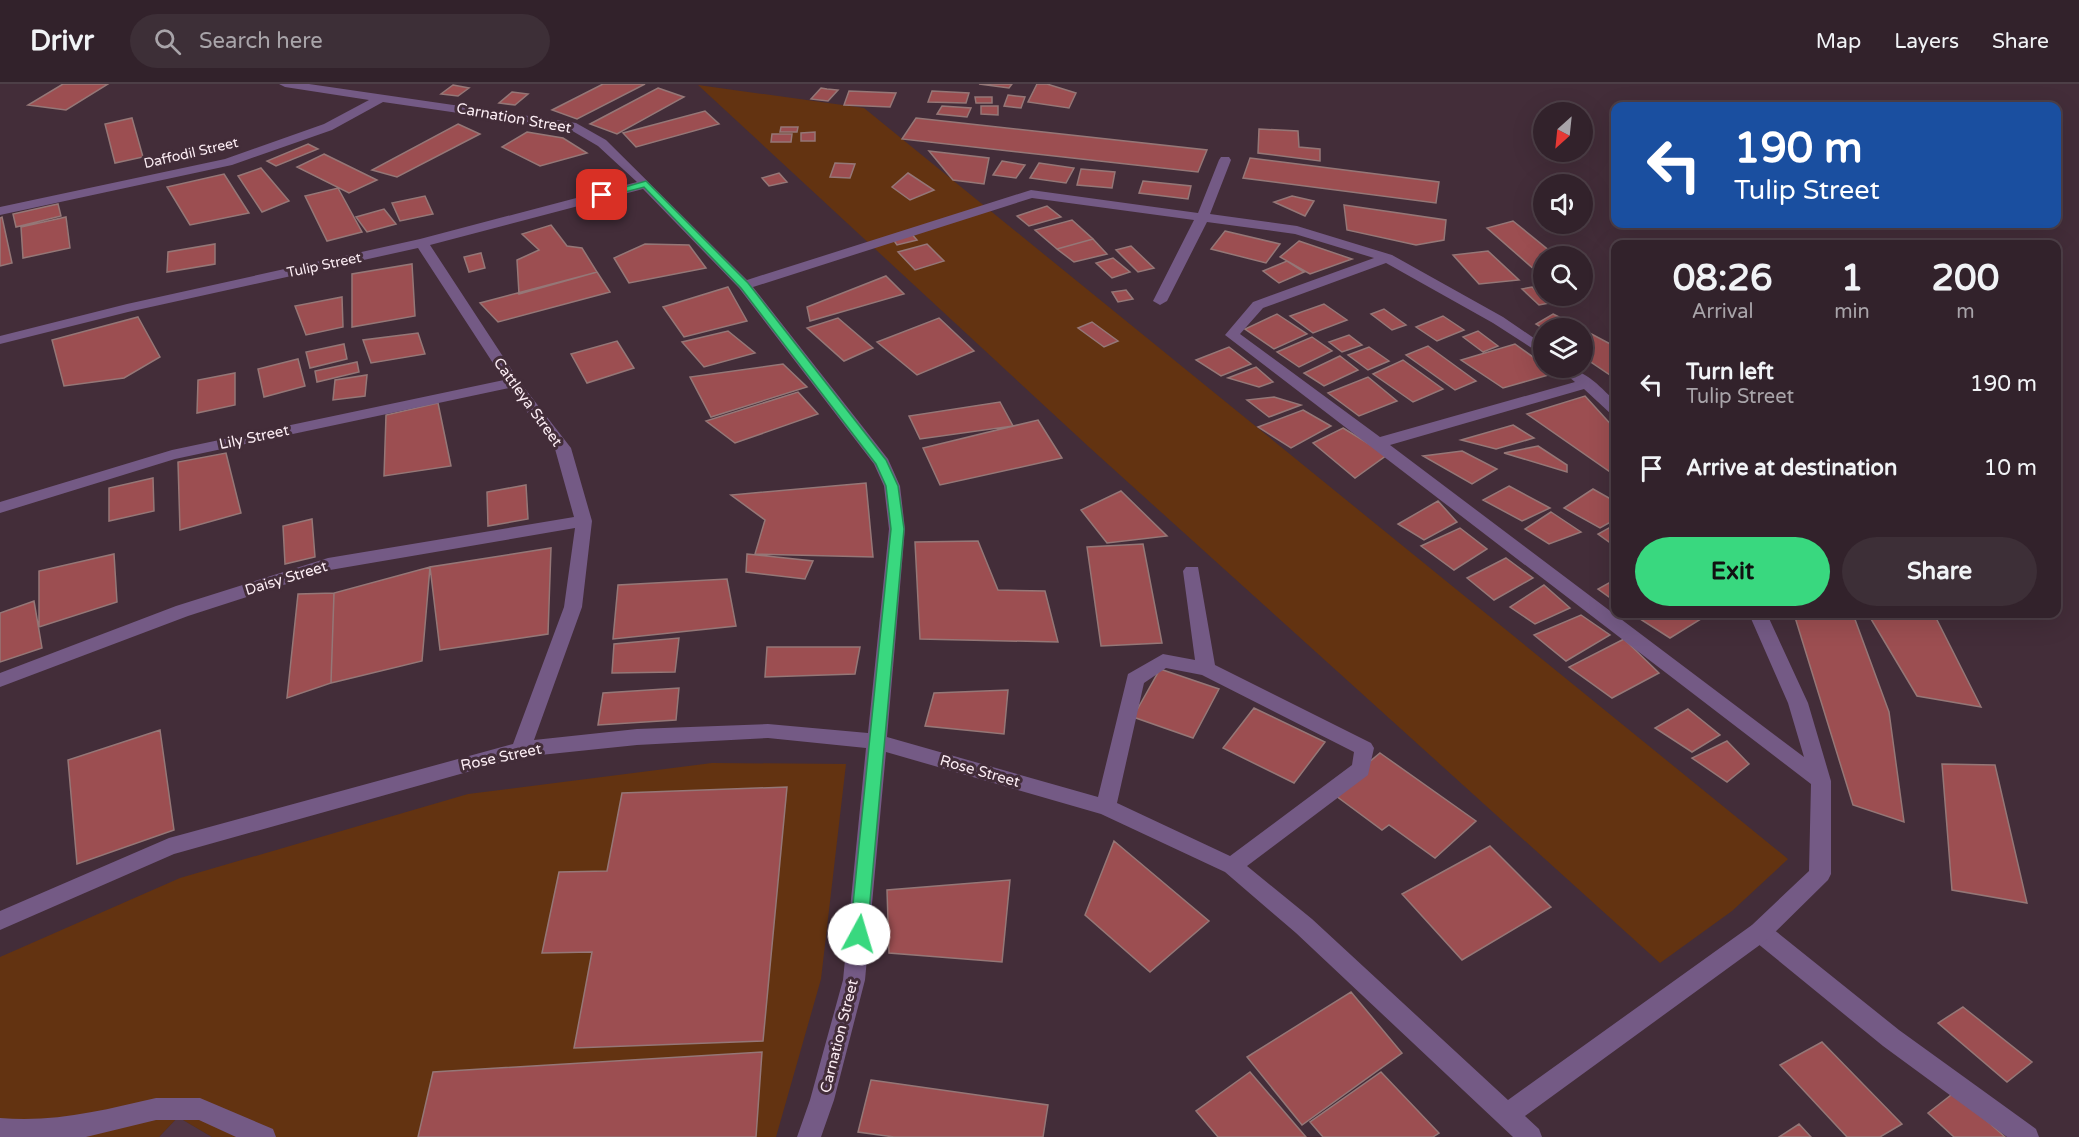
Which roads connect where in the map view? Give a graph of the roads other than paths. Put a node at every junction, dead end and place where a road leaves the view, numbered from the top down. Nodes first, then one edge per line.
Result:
1 (285, 84) edge
2 (381, 98) junction
3 (1225, 160) dead end
4 (646, 184) junction
5 (0, 210) edge
6 (1203, 216) junction
7 (422, 243) junction
8 (1387, 258) junction
9 (744, 285) junction
10 (1160, 301) dead end
11 (0, 340) edge
12 (1533, 344) edge
13 (1580, 378) edge
14 (513, 383) junction
15 (1587, 383) junction
16 (1611, 406) edge
17 (1378, 443) junction
18 (0, 508) edge
19 (584, 521) junction
20 (1192, 570) dead end
21 (1760, 618) edge
22 (1206, 669) junction
23 (0, 680) edge
24 (878, 742) junction
25 (521, 749) junction
26 (1821, 781) junction
27 (1106, 807) junction
28 (1232, 866) junction
29 (0, 921) edge
30 (1760, 932) junction
31 (1508, 1114) junction
32 (0, 1130) edge
33 (264, 1137) edge
34 (809, 1137) edge
35 (1530, 1137) edge
36 (2027, 1137) edge

1 - 2 street, Carnation Street
2 - 4 street, Carnation Street
2 - 5 street, Daffodil Street
3 - 6 street
4 - 7 street, Tulip Street
4 - 9 street, Carnation Street
6 - 8 street
6 - 9 street
6 - 10 street
7 - 11 street, Tulip Street
7 - 14 street, Cattleya Street
8 - 12 street
8 - 17 street
9 - 24 street, Carnation Street
13 - 15 street
14 - 18 street, Lily Street
14 - 19 street, Cattleya Street
15 - 16 street
15 - 17 street
17 - 26 street
19 - 23 street, Daisy Street
19 - 25 street, Cattleya Street
20 - 22 street
21 - 26 street
22 - 27 street
22 - 28 street
24 - 25 street, Rose Street
24 - 27 street, Rose Street
24 - 34 street, Carnation Street
25 - 29 street, Rose Street
26 - 30 street
27 - 28 street, Rose Street
28 - 31 street, Rose Street
30 - 31 street
30 - 36 street
31 - 35 street, Rose Street
32 - 33 street

